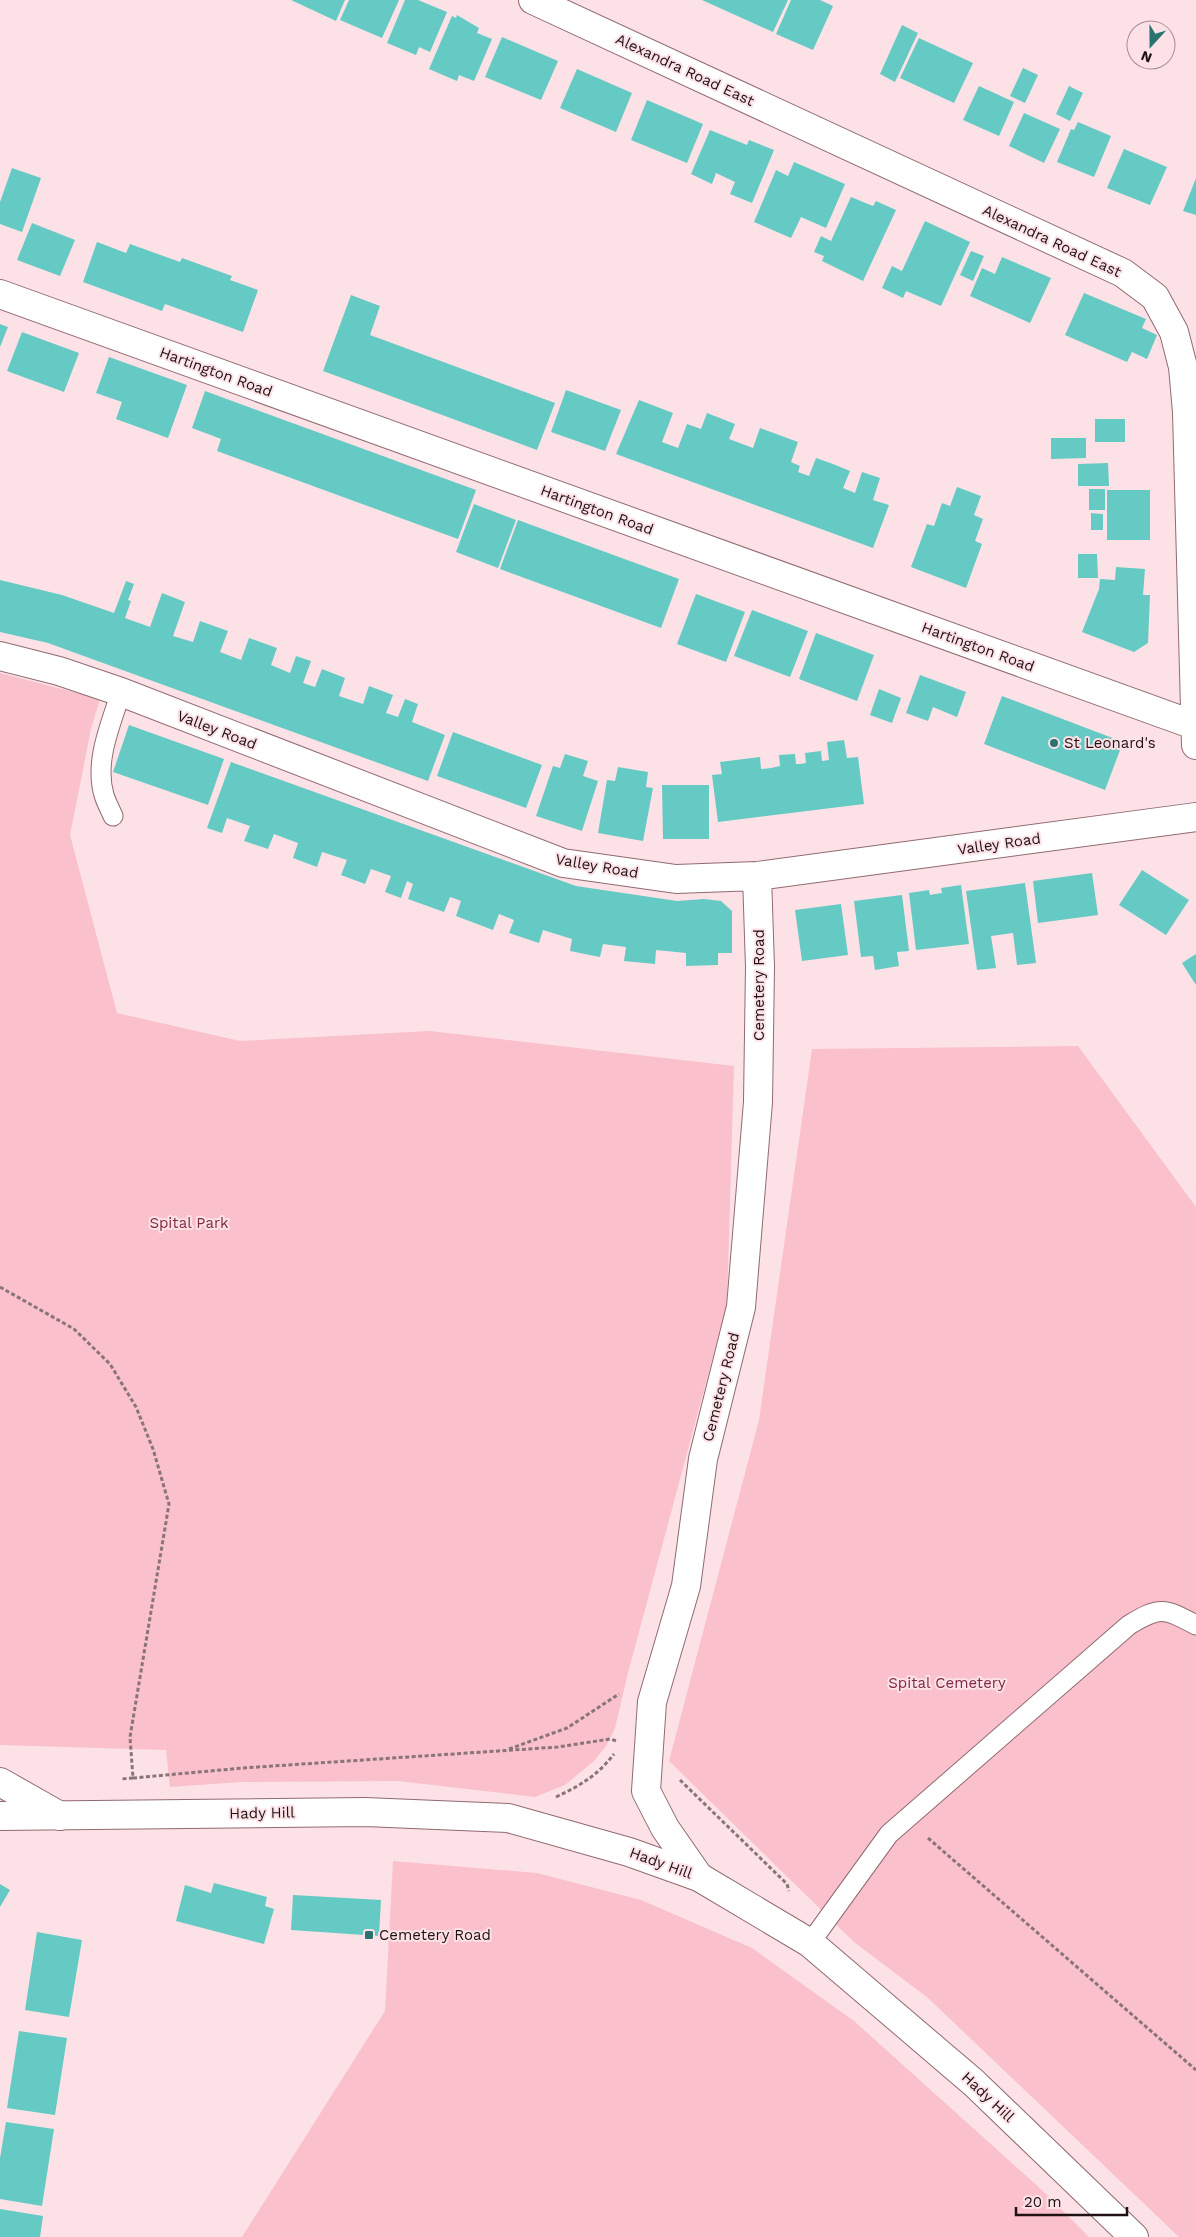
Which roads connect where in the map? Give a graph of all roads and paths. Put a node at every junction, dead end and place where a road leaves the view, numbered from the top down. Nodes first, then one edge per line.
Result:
1 (533, 0) edge
2 (0, 294) edge
3 (1192, 412) edge
4 (0, 656) edge
5 (121, 692) junction
6 (1195, 735) edge
7 (113, 816) dead end
8 (1196, 817) edge
9 (757, 876) junction
10 (0, 1287) edge
11 (1196, 1625) edge
12 (665, 1660) junction
13 (623, 1743) junction
14 (504, 1750) junction
15 (650, 1751) junction
16 (133, 1778) junction
17 (118, 1779) dead end
18 (0, 1782) edge
19 (0, 1816) edge
20 (60, 1816) junction
21 (508, 1818) junction
22 (907, 1819) junction
23 (699, 1877) junction
24 (790, 1892) dead end
25 (810, 1942) junction
26 (1196, 2070) edge
27 (1134, 2237) edge

1 - 3 street, Alexandra Road East
2 - 6 street, Hartington Road
3 - 6 street, Alexandra Road East
4 - 5 street, Valley Road
5 - 7 lane
5 - 9 street, Valley Road
8 - 9 street, Valley Road
9 - 12 street, Cemetery Road
10 - 16 path
11 - 22 lane
12 - 14 path
12 - 15 street, Cemetery Road
13 - 14 path
13 - 15 path
13 - 21 path
14 - 16 path
15 - 23 street, Cemetery Road
15 - 24 path
16 - 17 path
18 - 20 street
19 - 20 street, Hady Hill
20 - 21 street, Hady Hill
21 - 23 street, Hady Hill
22 - 25 lane
22 - 26 path
23 - 25 street, Hady Hill
25 - 27 street, Hady Hill

